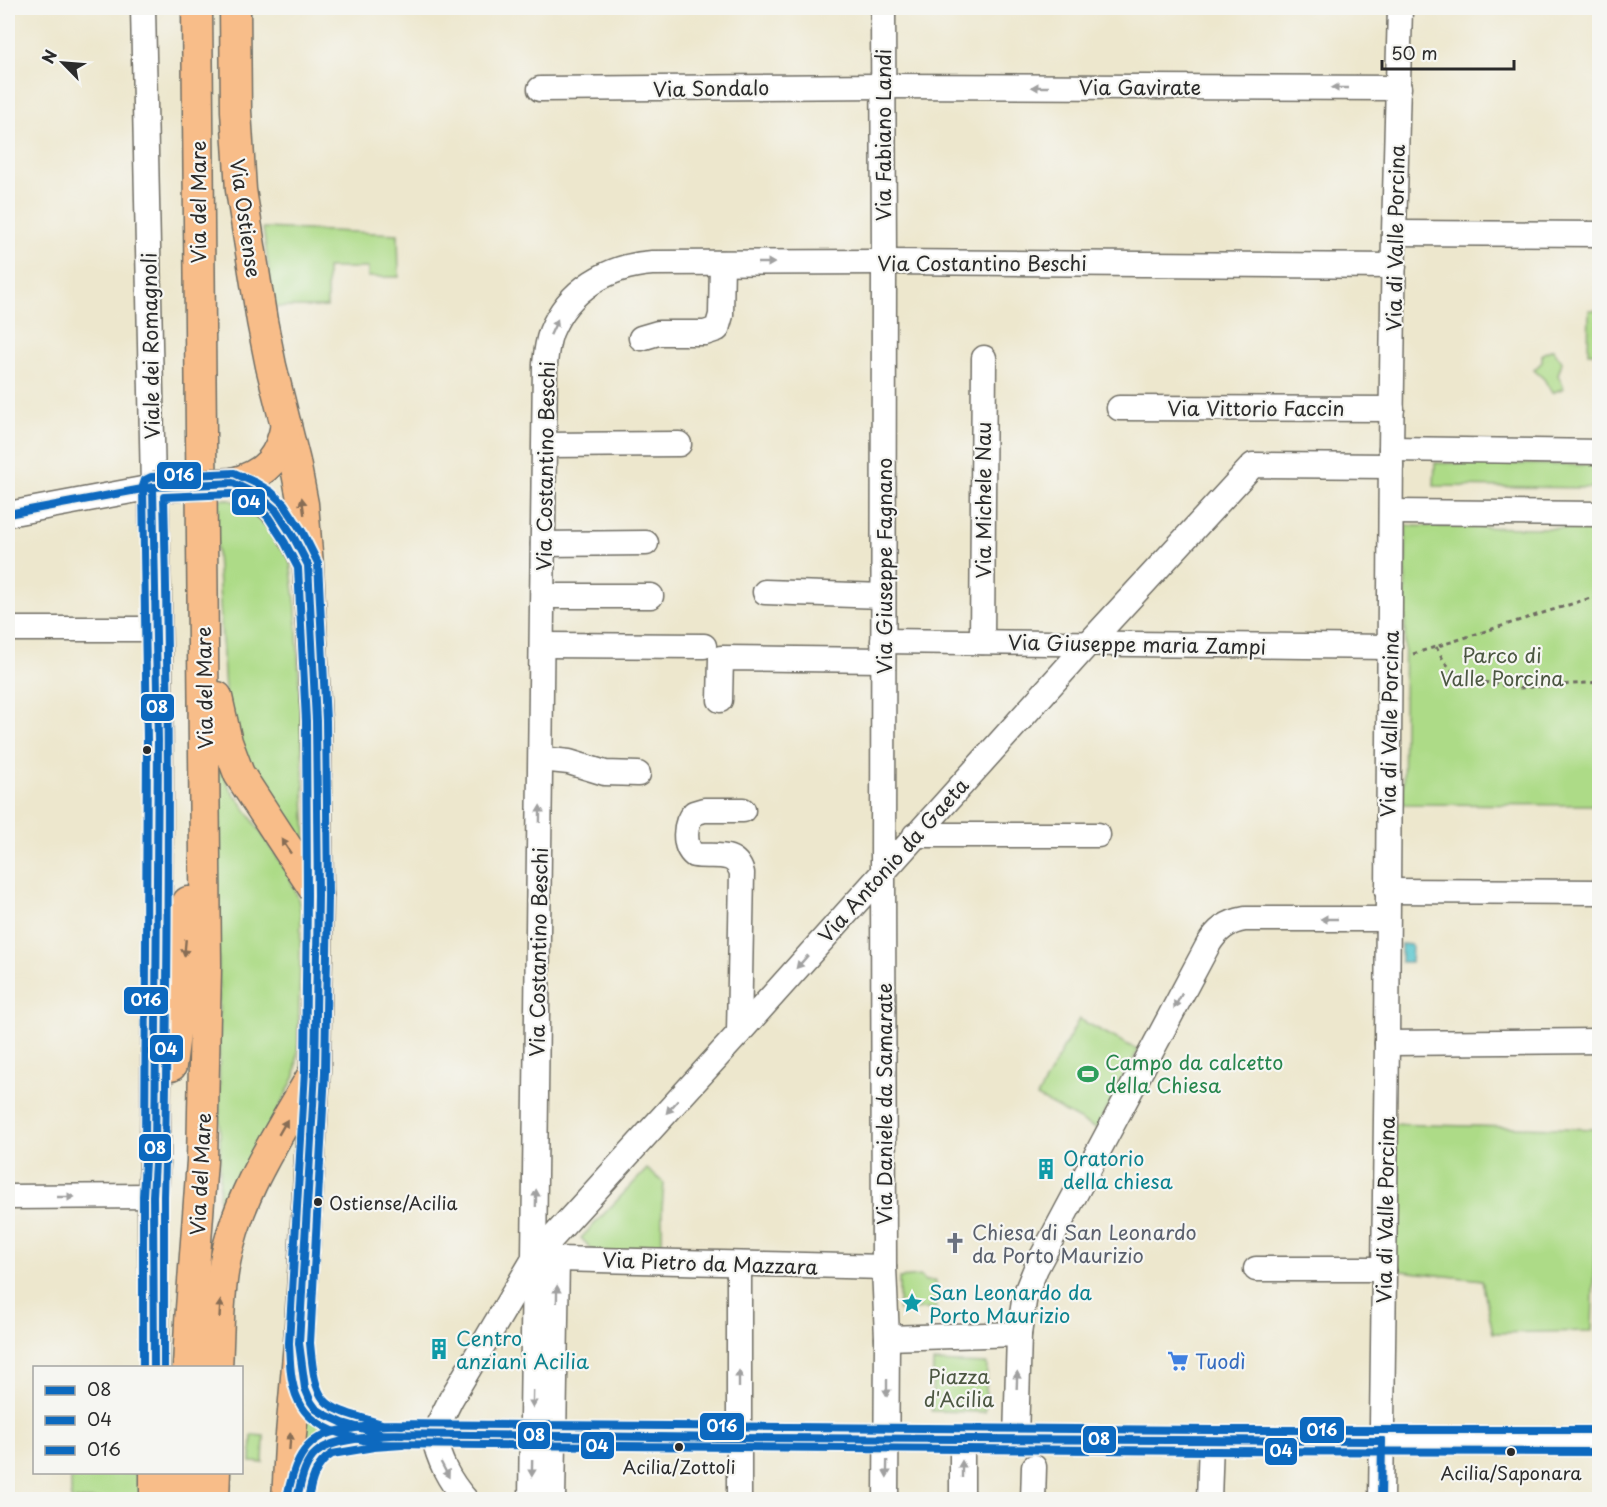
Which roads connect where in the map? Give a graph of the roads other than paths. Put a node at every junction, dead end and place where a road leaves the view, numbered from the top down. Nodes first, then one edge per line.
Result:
1 (143, 8) edge
2 (197, 8) edge
3 (235, 8) edge
4 (882, 8) edge
5 (1400, 8) edge
6 (882, 86) junction
7 (1399, 88) junction
8 (540, 90) dead end
9 (1394, 233) junction
10 (1599, 234) edge
11 (884, 262) junction
12 (722, 263) junction
13 (1394, 266) junction
14 (641, 338) dead end
15 (984, 357) dead end
16 (1119, 408) dead end
17 (1392, 409) junction
18 (286, 425) junction
19 (679, 444) dead end
20 (544, 445) junction
21 (1599, 452) edge
22 (1391, 457) junction
23 (233, 483) junction
24 (153, 487) junction
25 (1391, 512) junction
26 (8, 514) edge
27 (1599, 514) edge
28 (646, 543) dead end
29 (543, 544) junction
30 (308, 565) junction
31 (202, 574) junction
32 (765, 592) dead end
33 (543, 596) junction
34 (651, 596) dead end
35 (884, 596) junction
36 (8, 629) edge
37 (157, 629) junction
38 (982, 642) junction
39 (1088, 644) junction
40 (542, 645) junction
41 (704, 646) dead end
42 (1390, 647) junction
43 (883, 650) junction
44 (720, 700) dead end
45 (541, 759) junction
46 (638, 774) dead end
47 (205, 786) junction
48 (743, 810) dead end
49 (915, 835) junction
50 (1098, 835) dead end
51 (883, 871) junction
52 (1387, 891) junction
53 (1599, 892) edge
54 (318, 895) junction
55 (1387, 919) junction
56 (739, 1033) junction
57 (1599, 1041) edge
58 (1387, 1043) junction
59 (315, 1071) junction
60 (155, 1162) junction
61 (153, 1196) junction
62 (8, 1197) edge
63 (546, 1258) junction
64 (739, 1265) junction
65 (884, 1267) junction
66 (1256, 1269) dead end
67 (1384, 1269) junction
68 (1019, 1334) junction
69 (887, 1338) junction
70 (299, 1343) junction
71 (154, 1366) edge
72 (188, 1366) edge
73 (217, 1366) edge
74 (381, 1434) junction
75 (433, 1435) junction
76 (543, 1436) junction
77 (739, 1438) junction
78 (887, 1438) junction
79 (962, 1439) junction
80 (1016, 1439) junction
81 (1211, 1441) junction
82 (1383, 1441) junction
83 (1599, 1441) edge
84 (1035, 1467) dead end
85 (154, 1474) edge
86 (185, 1474) edge
87 (214, 1474) edge
88 (155, 1500) edge
89 (184, 1500) edge
90 (214, 1500) edge
91 (287, 1500) edge
92 (297, 1500) edge
93 (466, 1500) edge
94 (531, 1500) edge
95 (553, 1500) edge
96 (739, 1500) edge
97 (886, 1500) edge
98 (962, 1500) edge
99 (1034, 1500) edge
100 (1209, 1500) edge
101 (1382, 1500) edge

1 - 24 street, Viale dei Romagnoli
2 - 31 main road, Via del Mare
3 - 18 main road, Via Ostiense
4 - 6 street, Via Fabiano Landi
5 - 7 street, Via di Valle Porcina
7 -> 6 street, Via Gavirate
6 - 8 street, Via Sondalo
6 - 11 street, Via Fabiano Landi
7 - 9 street, Via di Valle Porcina
9 - 10 street
9 - 13 street, Via di Valle Porcina
12 -> 11 street, Via Costantino Beschi
11 - 13 street, Via Costantino Beschi
11 - 35 street, Via Giuseppe Fagnano
12 - 14 street
20 -> 12 street, Via Costantino Beschi
13 - 17 street, Via di Valle Porcina
15 - 38 street, Via Michele Nau
16 - 17 street, Via Vittorio Faccin
17 - 22 street, Via di Valle Porcina
18 - 23 main road, Via Ostiense
30 -> 18 main road, Via Ostiense
19 - 20 street
20 - 29 street, Via Costantino Beschi
21 - 22 street, Via Antonio da Gaeta
22 - 25 street, Via di Valle Porcina
22 - 39 street, Via Antonio da Gaeta
23 - 24 main road, Via Ostiense, bridge
23 - 30 main road, Via Ostiense
24 - 26 street
24 - 37 main road, Viale dei Romagnoli
25 - 27 street
25 - 42 street, Via di Valle Porcina
28 - 29 street
29 - 33 street, Via Costantino Beschi
30 - 54 main road, Via Ostiense
31 - 47 main road, Via del Mare
54 -> 31 main road
32 - 35 street
33 - 34 street
33 - 40 street, Via Costantino Beschi
35 - 43 street, Via Giuseppe Fagnano
36 - 37 street
37 - 60 main road, Viale dei Romagnoli
38 - 39 street, Via Giuseppe maria Zampi
38 - 43 street, Via Giuseppe maria Zampi
39 - 42 street, Via Giuseppe maria Zampi
39 - 49 street, Via Antonio da Gaeta
40 - 41 street
40 - 45 street, Via Costantino Beschi
42 - 52 street, Via di Valle Porcina
43 - 44 street, Via Giuseppe maria Zampi
43 - 51 street, Via Giuseppe Fagnano
45 - 46 street
63 -> 45 street, Via Costantino Beschi
47 -> 60 main road
47 - 72 main road, Via del Mare
48 - 56 street
49 - 50 street
49 - 51 street, Via Antonio da Gaeta
51 -> 56 street, Via Antonio da Gaeta
51 - 65 street, Via Daniele da Samarate
52 - 53 street
52 - 55 street, Via di Valle Porcina
54 - 59 main road, Via Ostiense
55 - 58 street, Via di Valle Porcina
55 -> 68 street
56 -> 63 street, Via Antonio da Gaeta
57 - 58 street
58 - 67 street, Via di Valle Porcina
59 - 70 main road, Via Ostiense
73 -> 59 main road
60 - 61 main road, Viale dei Romagnoli
62 -> 61 street
61 - 71 main road, Viale dei Romagnoli
63 - 64 street, Via Pietro da Mazzara
63 - 75 street, Via Antonio da Gaeta
63 - 76 street, Via Costantino Beschi
64 - 65 street, Via Pietro da Mazzara
77 -> 64 street
65 - 69 street, Via Daniele da Samarate
66 - 67 street
67 - 82 street, Via di Valle Porcina
68 - 69 street
80 -> 68 street
69 -> 78 street, Via Daniele da Samarate
70 - 74 street
91 -> 70 main road, Via Ostiense
74 - 75 street
74 - 92 street
75 - 76 street
75 -> 93 street
76 - 77 street
76 -> 94 street
76 - 95 street
77 - 78 street
77 - 96 street
78 - 79 street
78 -> 97 street, Via Daniele da Samarate
79 - 80 street
98 -> 79 street
80 - 81 street
81 - 82 street
81 - 100 street
82 - 83 street
82 - 101 street, Via di Valle Porcina
84 - 99 street
85 - 88 main road
86 - 89 main road
87 - 90 main road

